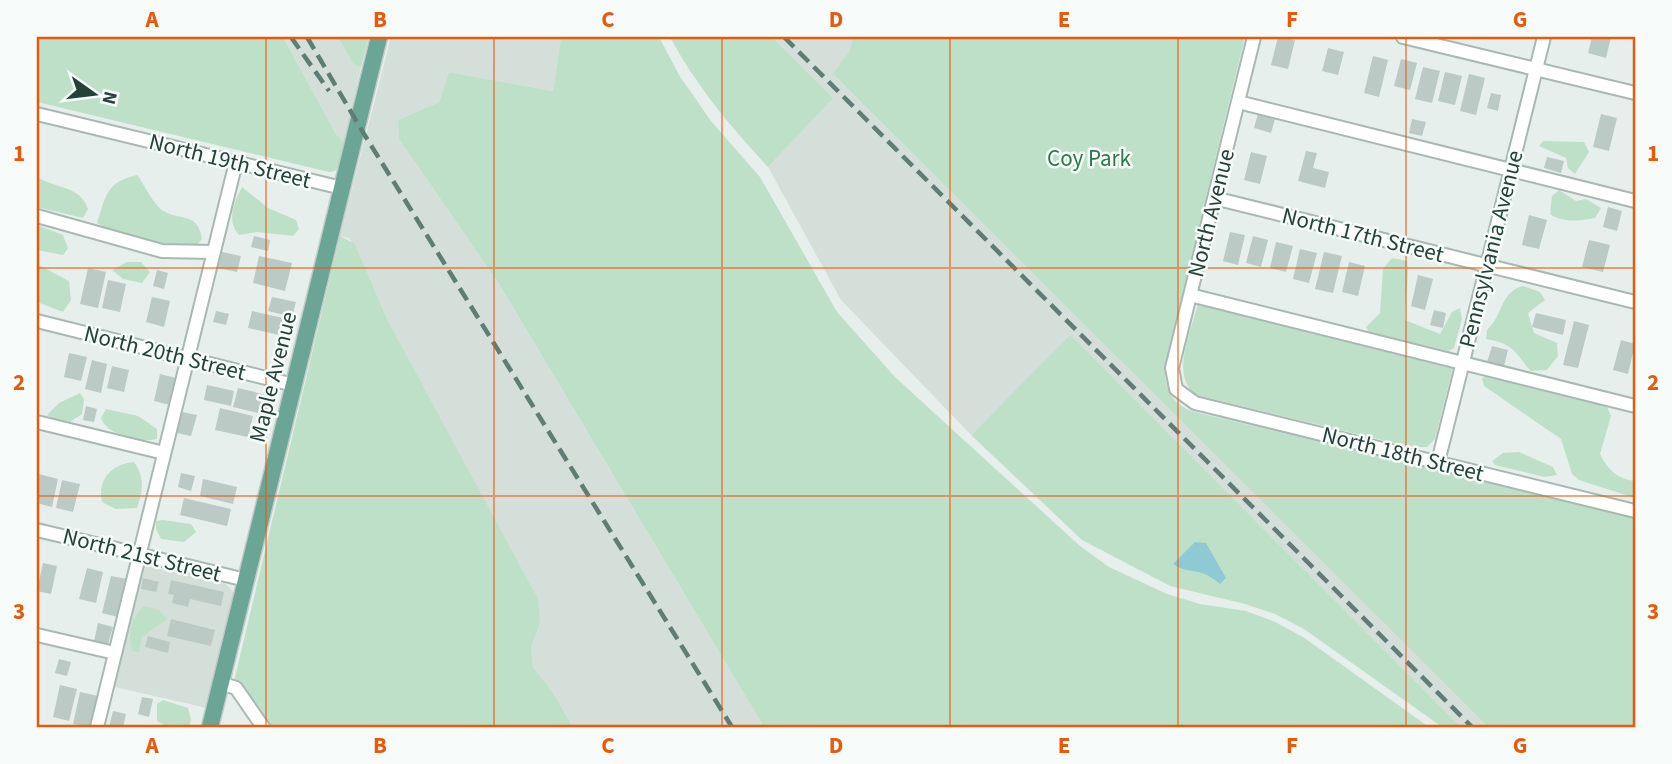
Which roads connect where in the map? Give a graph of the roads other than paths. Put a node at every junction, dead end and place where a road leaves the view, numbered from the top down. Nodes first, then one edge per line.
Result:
1 (379, 37) edge
2 (1254, 37) edge
3 (1403, 37) edge
4 (1544, 37) edge
5 (1536, 69) junction
6 (1635, 93) edge
7 (1238, 102) junction
8 (37, 114) edge
9 (236, 162) junction
10 (1511, 169) junction
11 (342, 188) junction
12 (1214, 198) junction
13 (1635, 201) edge
14 (37, 216) edge
15 (214, 252) junction
16 (1487, 266) junction
17 (1190, 295) junction
18 (1635, 302) edge
19 (37, 321) edge
20 (188, 359) junction
21 (1463, 361) junction
22 (294, 385) junction
23 (1176, 389) joint
24 (1635, 406) edge
25 (37, 422) edge
26 (164, 453) junction
27 (1438, 462) junction
28 (1635, 511) edge
29 (37, 530) edge
30 (140, 555) junction
31 (246, 580) junction
32 (37, 635) edge
33 (116, 653) junction
34 (221, 683) junction
35 (97, 727) edge
36 (211, 727) edge
37 (263, 727) edge

1 - 11 main road, Maple Avenue
2 - 7 street, North Avenue
3 - 5 street
4 - 5 street, Pennsylvania Avenue
5 - 6 street
5 - 10 street, Pennsylvania Avenue
7 - 10 street
7 - 12 street, North Avenue
8 - 9 street, North 19th Street
9 - 11 street, North 19th Street
9 - 15 street
10 - 13 street
10 - 16 street, Pennsylvania Avenue
11 - 22 main road, Maple Avenue
12 - 16 street, North 17th Street
12 - 17 street, North Avenue
14 - 15 street
15 - 20 street
16 - 18 street, North 17th Street
16 - 21 street, Pennsylvania Avenue
17 - 21 street
17 - 23 street, North Avenue
19 - 20 street, North 20th Street
20 - 22 street, North 20th Street
20 - 26 street
21 - 24 street
21 - 27 street, Pennsylvania Avenue
22 - 31 main road, Maple Avenue
23 - 27 street, North 18th Street
25 - 26 street
26 - 30 street
27 - 28 street, North 18th Street
29 - 30 street, North 21st Street
30 - 31 street, North 21st Street
30 - 33 street
31 - 34 main road, Maple Avenue
32 - 33 street
33 - 35 street
34 - 36 main road, Maple Avenue
34 - 37 street

